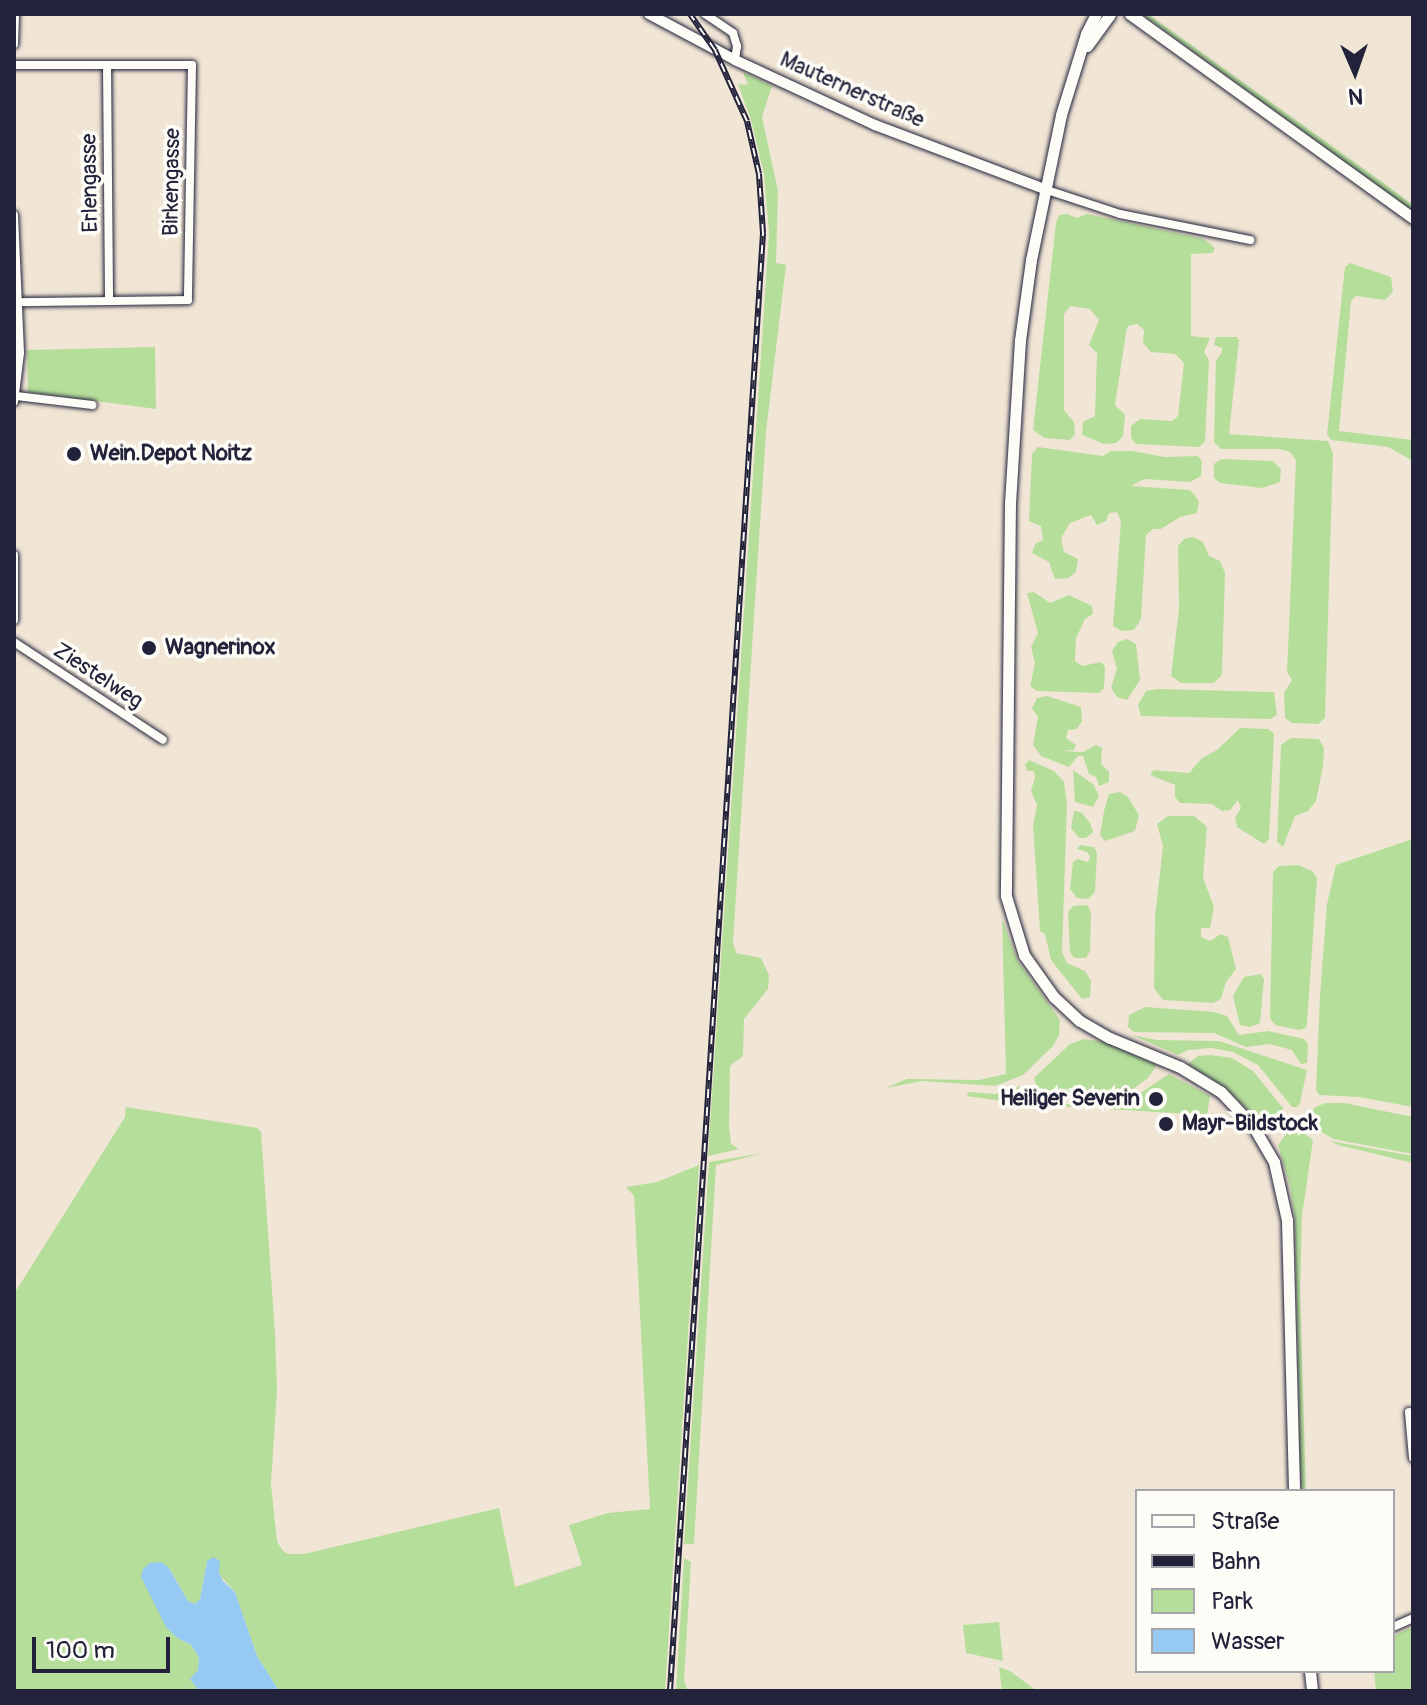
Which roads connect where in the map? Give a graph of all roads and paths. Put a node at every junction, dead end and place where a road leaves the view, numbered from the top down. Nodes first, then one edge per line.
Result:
1 (15, 14) edge
2 (649, 14) edge
3 (705, 14) edge
4 (1096, 14) edge
5 (1110, 14) edge
6 (1130, 14) edge
7 (14, 44) edge
8 (735, 60) junction
9 (1077, 64) junction
10 (14, 65) edge
11 (107, 65) junction
12 (1044, 189) junction
13 (14, 215) edge
14 (1413, 218) edge
15 (1250, 240) dead end
16 (109, 301) junction
17 (18, 302) junction
18 (15, 399) edge
19 (92, 405) dead end
20 (14, 555) edge
21 (14, 620) edge
22 (14, 642) edge
23 (163, 740) dead end
24 (1409, 1412) dead end
25 (1413, 1458) edge
26 (1294, 1489) edge

1 - 7 street
2 - 8 street, Mauternerstraße
3 - 8 street
4 - 9 main road
5 - 9 main road
6 - 14 main road
8 - 12 street, Mauternerstraße
9 - 12 main road
10 - 11 street
11 - 16 street, Erlengasse
11 - 16 street, Birkengasse
12 - 15 street
12 - 26 main road
13 - 17 street
16 - 17 street
17 - 18 street
18 - 19 street
20 - 21 street
22 - 23 street, Ziestelweg
24 - 25 street

